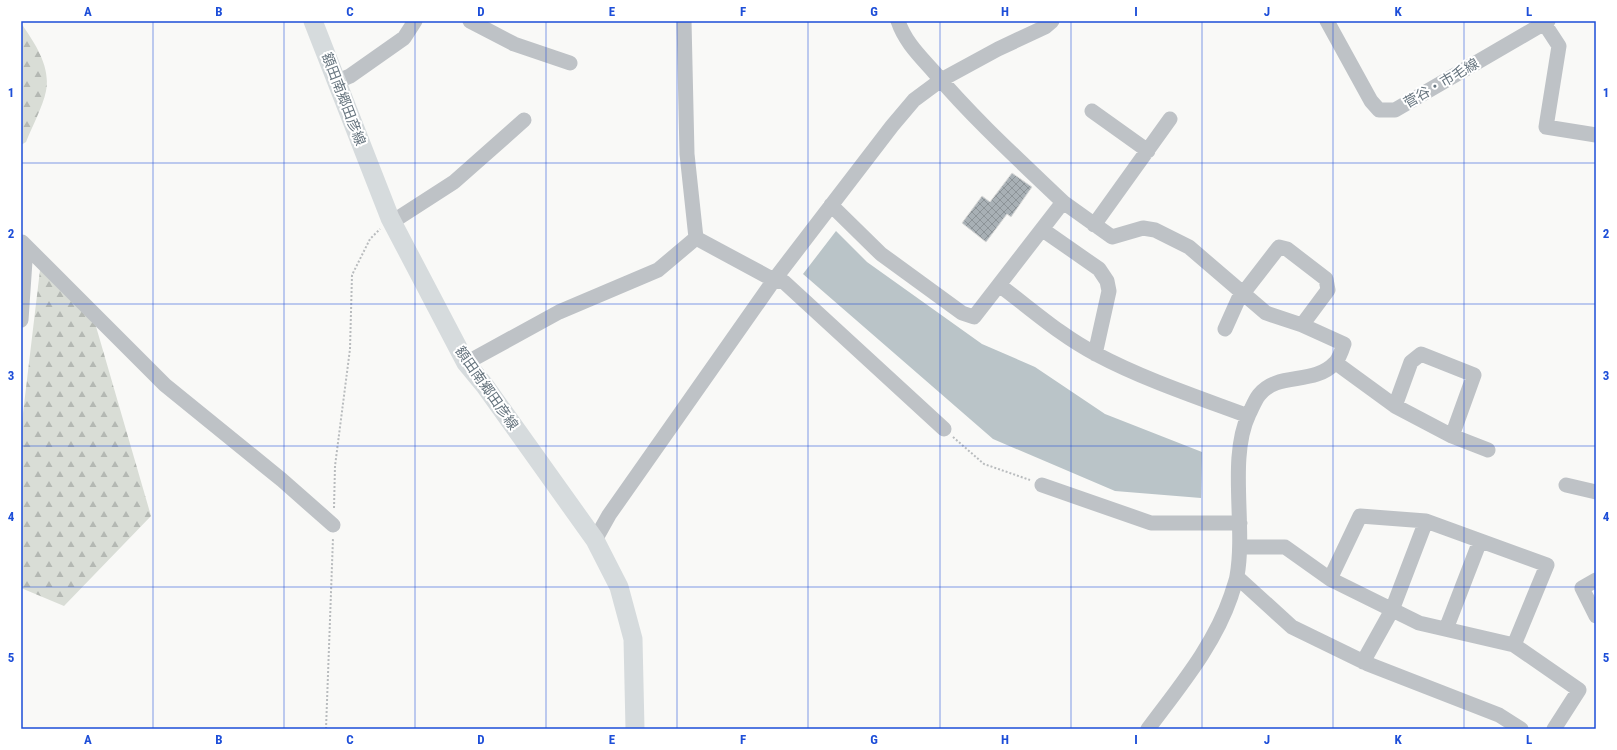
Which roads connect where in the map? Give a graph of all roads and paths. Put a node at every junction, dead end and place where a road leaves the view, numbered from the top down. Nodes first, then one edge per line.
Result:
1 (313, 21) edge
2 (415, 21) edge
3 (470, 21) edge
4 (684, 21) edge
5 (898, 21) edge
6 (1052, 21) edge
7 (1327, 21) edge
8 (1546, 22) edge
9 (570, 64) dead end
10 (941, 80) junction
11 (338, 81) junction
12 (1092, 111) dead end
13 (1170, 119) dead end
14 (524, 120) dead end
15 (1596, 135) edge
16 (1148, 150) junction
17 (1063, 202) junction
18 (831, 205) junction
19 (391, 220) junction
20 (1094, 225) junction
21 (1042, 230) junction
22 (696, 238) junction
23 (24, 244) edge
24 (774, 280) junction
25 (999, 285) junction
26 (1242, 291) junction
27 (21, 320) edge
28 (1302, 325) junction
29 (1225, 329) dead end
30 (1095, 354) junction
31 (466, 363) junction
32 (1336, 363) junction
33 (1395, 406) junction
34 (1248, 416) junction
35 (944, 429) joint
36 (1452, 436) junction
37 (1488, 450) dead end
38 (1042, 484) joint
39 (1566, 484) dead end
40 (1596, 492) edge
41 (1426, 521) junction
42 (1240, 523) junction
43 (333, 525) junction
44 (595, 540) junction
45 (1480, 541) junction
46 (1240, 548) junction
47 (1237, 576) junction
48 (1330, 579) junction
49 (1596, 580) edge
50 (1392, 610) junction
51 (1596, 616) edge
52 (1446, 630) junction
53 (1514, 645) junction
54 (1363, 662) junction
55 (326, 729) edge
56 (634, 729) edge
57 (1148, 729) edge
58 (1521, 729) edge
59 (1554, 729) edge

1 - 11 main road, 額田南郷田彦線
2 - 11 street
3 - 9 street
4 - 22 street
5 - 10 street
6 - 10 street
7 - 8 street, 菅谷・市毛線
8 - 15 street
10 - 17 street
10 - 18 street
11 - 19 main road, 額田南郷田彦線
12 - 16 street
13 - 16 street
14 - 19 street
16 - 20 street
17 - 20 street
17 - 21 street
18 - 24 street
18 - 25 street
19 - 31 main road, 額田南郷田彦線
19 - 43 path
20 - 26 street
21 - 25 street
21 - 30 street
22 - 24 street
22 - 31 street
23 - 27 street
23 - 43 street
24 - 35 street
24 - 44 street
25 - 30 street
26 - 28 street
26 - 28 street
26 - 29 street
28 - 32 street
30 - 34 street
31 - 44 main road, 額田南郷田彦線
32 - 33 street
32 - 34 street
33 - 36 street
33 - 36 street
34 - 42 street
35 - 38 path
36 - 37 street
38 - 42 street
39 - 40 street
41 - 45 street
41 - 48 street
41 - 50 street
42 - 46 street
43 - 55 path
44 - 56 main road, 額田南郷田彦線
45 - 52 street
45 - 53 street
46 - 47 street
46 - 48 street
47 - 54 street
47 - 57 street
48 - 50 street
49 - 51 street
50 - 52 street
50 - 54 street
52 - 53 street
53 - 59 street
54 - 58 street

